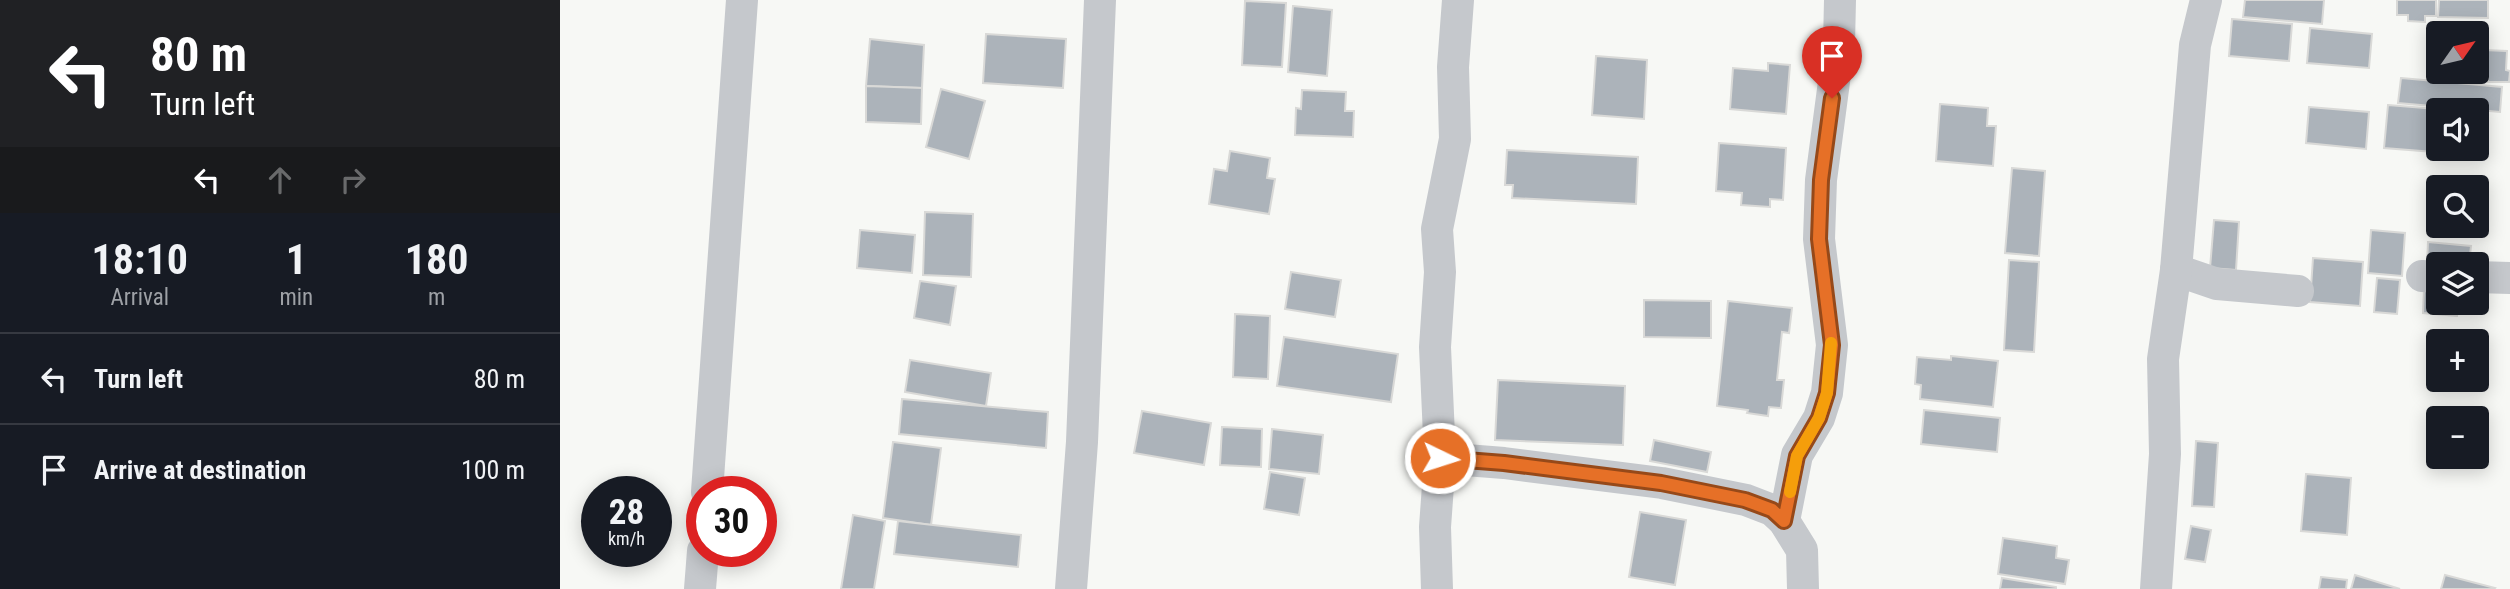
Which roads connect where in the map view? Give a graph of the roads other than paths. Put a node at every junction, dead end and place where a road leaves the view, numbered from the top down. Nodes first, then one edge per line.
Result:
1 (742, 0) edge
2 (1100, 0) edge
3 (1458, 0) edge
4 (1840, 0) edge
5 (2206, 0) edge
6 (2176, 270) junction
7 (2489, 277) edge
8 (2510, 278) edge
9 (2298, 291) dead end
10 (1440, 458) junction
11 (708, 476) edge
12 (1784, 521) junction
13 (702, 567) edge
14 (700, 589) edge
15 (1071, 589) edge
16 (1437, 589) edge
17 (1803, 589) edge
18 (2156, 589) edge

1 - 11 street
2 - 15 street
3 - 10 street
4 - 12 street
5 - 6 street
6 - 9 street
6 - 18 street
7 - 8 street
10 - 12 street
10 - 16 street
12 - 17 street
13 - 14 street

